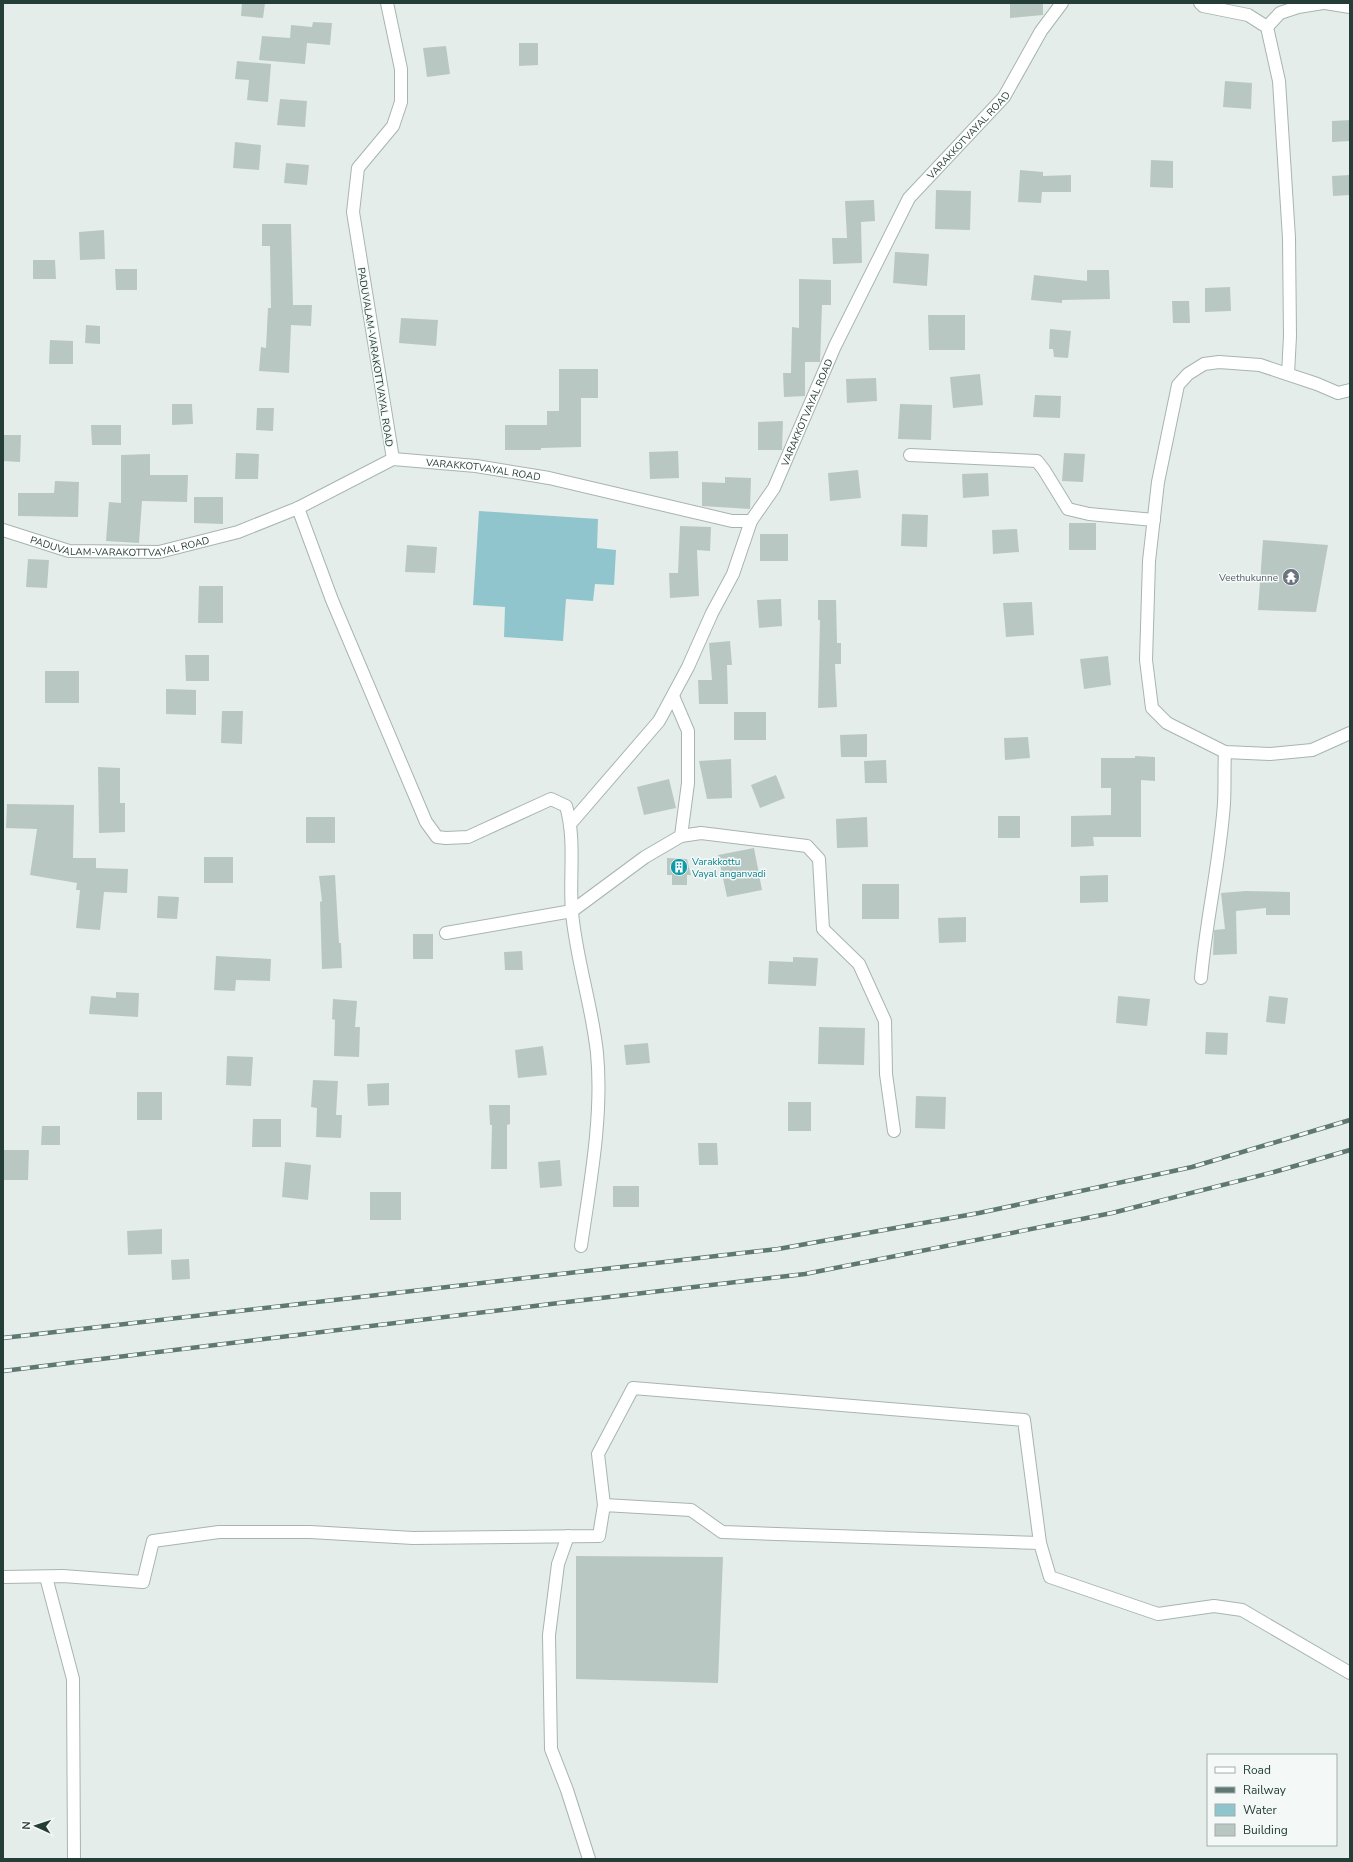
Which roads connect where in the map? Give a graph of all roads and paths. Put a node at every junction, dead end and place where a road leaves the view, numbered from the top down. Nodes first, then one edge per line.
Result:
1 (387, 3) edge
2 (1062, 3) edge
3 (1200, 3) edge
4 (1324, 3) edge
5 (1350, 7) edge
6 (1267, 27) junction
7 (1288, 374) junction
8 (1350, 390) edge
9 (910, 454) dead end
10 (393, 459) junction
11 (298, 508) junction
12 (1154, 520) junction
13 (751, 521) junction
14 (3, 530) edge
15 (673, 696) junction
16 (1350, 733) edge
17 (1225, 752) junction
18 (571, 823) junction
19 (681, 836) junction
20 (572, 911) junction
21 (446, 933) dead end
22 (1200, 978) dead end
23 (894, 1131) dead end
24 (581, 1246) dead end
25 (604, 1505) junction
26 (568, 1536) junction
27 (1040, 1543) junction
28 (3, 1577) edge
29 (46, 1577) junction
30 (1350, 1673) edge
31 (74, 1859) edge
32 (589, 1859) edge

1 - 10 street, PADUVALAM-VARAKOTTVAYAL ROAD
2 - 13 street, VARAKKOTVAYAL ROAD
3 - 6 street
4 - 5 street
4 - 6 street
6 - 7 street
7 - 8 street
7 - 12 street
9 - 12 street
10 - 11 street, PADUVALAM-VARAKOTTVAYAL ROAD
10 - 13 street, VARAKKOTVAYAL ROAD
11 - 14 street, PADUVALAM-VARAKOTTVAYAL ROAD
11 - 18 street
12 - 17 street
13 - 15 street
15 - 18 street
15 - 19 street
16 - 17 street
17 - 22 street
18 - 20 street
19 - 20 street
19 - 23 street
20 - 21 street
20 - 24 street
25 - 26 street
25 - 27 street
25 - 27 street
26 - 29 street
26 - 32 street
27 - 30 street
28 - 29 street
29 - 31 street

